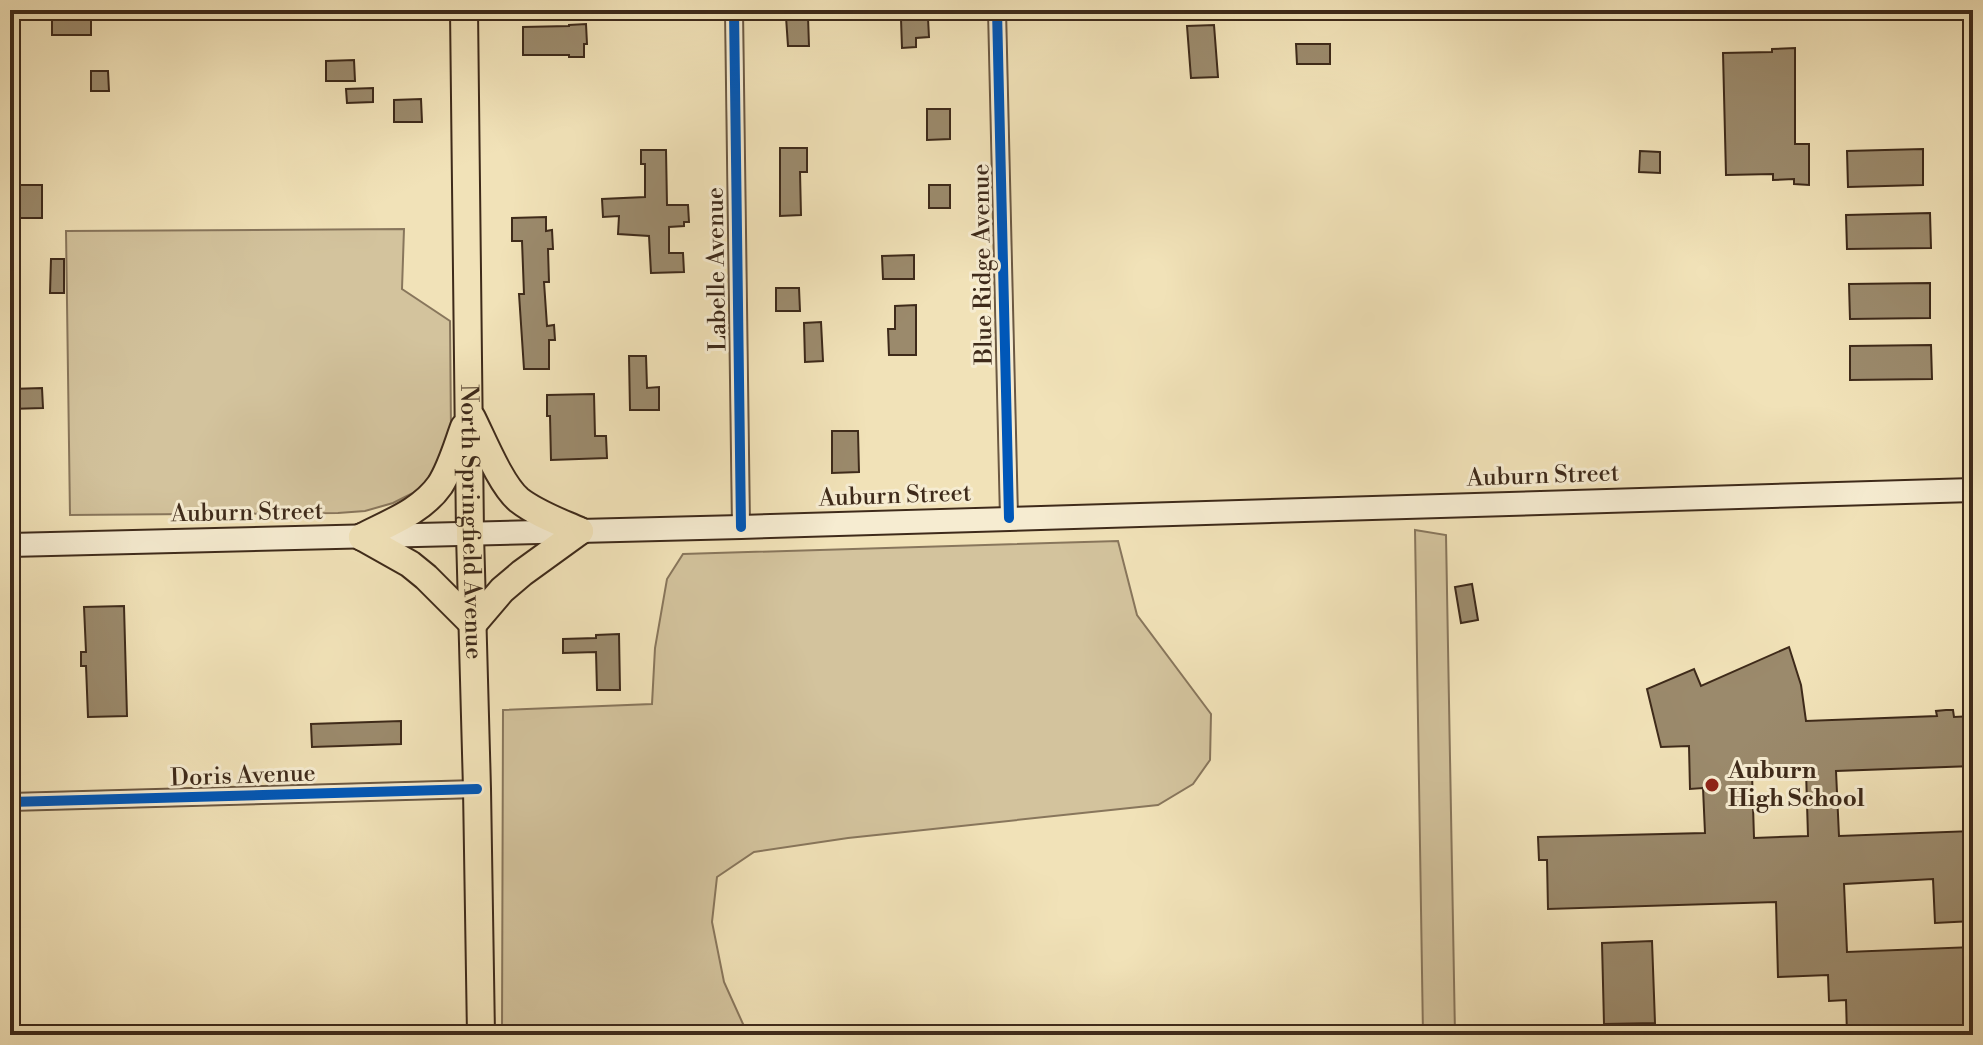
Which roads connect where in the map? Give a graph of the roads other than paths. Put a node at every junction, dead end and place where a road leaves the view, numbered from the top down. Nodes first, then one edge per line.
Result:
1 (464, 10) edge
2 (734, 10) edge
3 (997, 10) edge
4 (470, 413) junction
5 (1973, 490) edge
6 (1009, 518) junction
7 (741, 527) junction
8 (580, 531) junction
9 (470, 534) junction
10 (362, 537) junction
11 (10, 545) edge
12 (473, 624) junction
13 (477, 789) junction
14 (10, 802) edge
15 (481, 1035) edge

1 - 4 main road, North Springfield Avenue
2 - 7 street, Labelle Avenue
3 - 6 street, Blue Ridge Avenue
4 - 8 main road
4 - 9 main road, North Springfield Avenue
4 - 10 main road
5 - 6 main road, Auburn Street
6 - 7 main road, Auburn Street
7 - 8 main road, Auburn Street
8 - 9 main road, Auburn Street
8 - 12 main road
9 - 10 main road, Auburn Street
9 - 12 main road, North Springfield Avenue
10 - 11 main road, Auburn Street
10 - 12 main road
12 - 13 main road, North Springfield Avenue
13 - 14 street, Doris Avenue
13 - 15 main road, North Springfield Avenue

